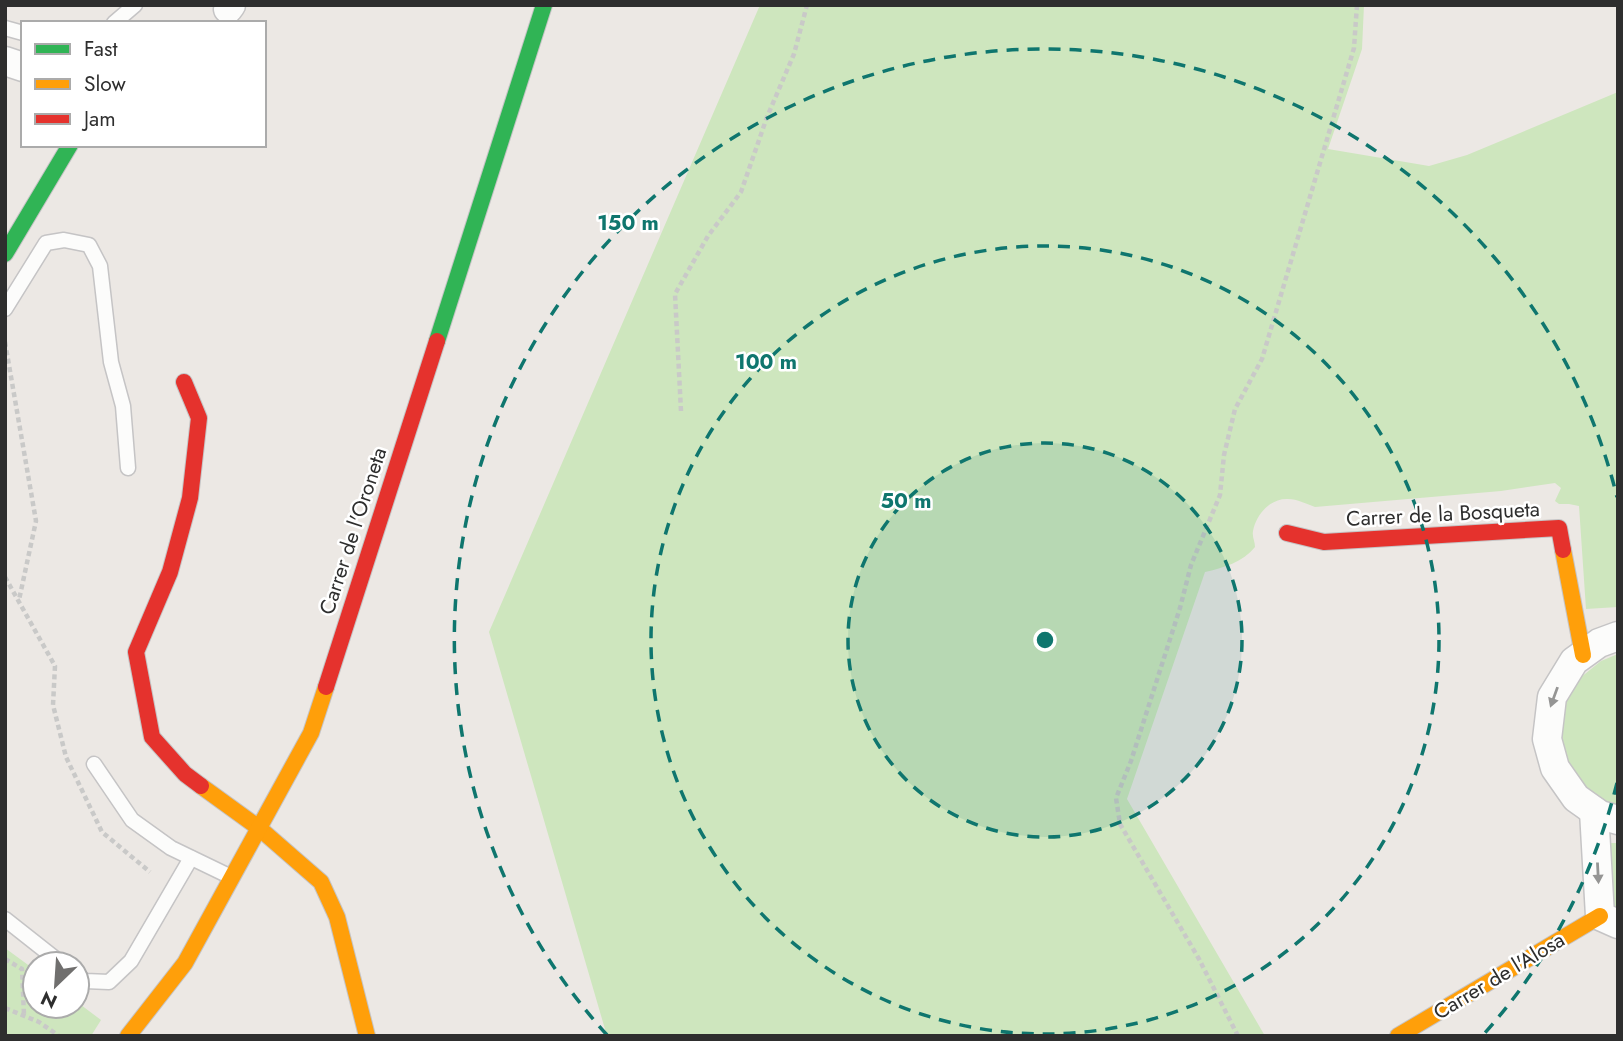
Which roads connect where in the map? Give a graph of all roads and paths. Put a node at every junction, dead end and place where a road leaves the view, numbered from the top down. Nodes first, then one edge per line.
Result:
1 (135, 5) edge
2 (544, 5) edge
3 (807, 5) edge
4 (1357, 5) edge
5 (116, 21) edge
6 (69, 147) edge
7 (5, 254) edge
8 (5, 310) edge
9 (5, 342) edge
10 (184, 382) dead end
11 (681, 411) dead end
12 (128, 468) dead end
13 (1287, 533) dead end
14 (5, 577) edge
15 (19, 600) junction
16 (1618, 636) edge
17 (1583, 655) junction
18 (94, 764) dead end
19 (1606, 815) edge
20 (259, 828) junction
21 (191, 858) junction
22 (150, 872) dead end
23 (232, 877) junction
24 (5, 919) edge
25 (1609, 920) edge
26 (44, 950) edge
27 (5, 959) edge
28 (21, 968) edge
29 (91, 981) edge
30 (34, 1020) edge
31 (59, 1036) edge
32 (128, 1036) edge
33 (367, 1036) edge
34 (1238, 1036) edge
35 (1398, 1036) edge

1 - 5 lane
2 - 20 street, Carrer de l'Oroneta
3 - 11 path
4 - 34 path
6 - 7 street
8 - 12 lane
9 - 15 path
10 - 20 street
13 - 17 street, Carrer de la Bosqueta
14 - 15 path
15 - 22 path
16 - 17 street
17 -> 19 street
18 - 21 lane
19 -> 25 street, Carrer de l'Alosa
20 - 23 street, Carrer de l'Oroneta
20 - 33 street
21 - 23 lane
21 - 29 lane
23 - 32 street, Carrer de l'Oroneta
24 - 26 lane
25 - 35 street, Carrer de l'Alosa
27 - 28 path
30 - 31 path

